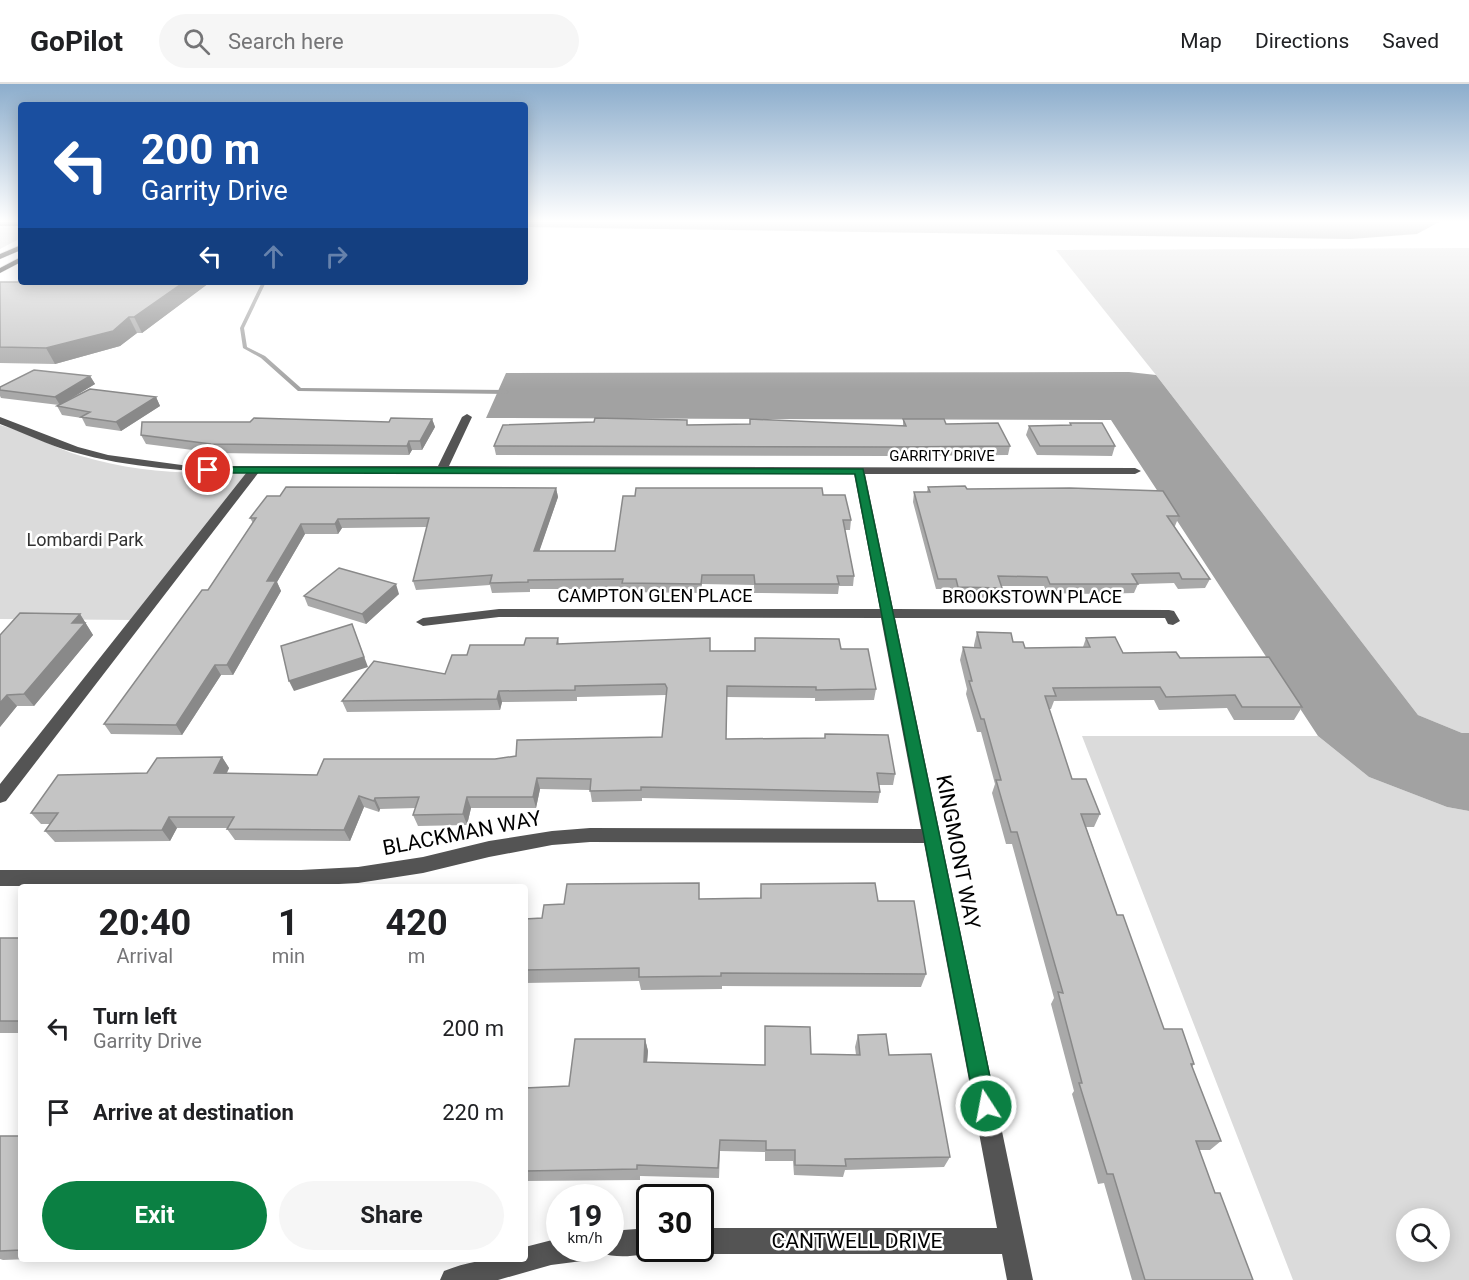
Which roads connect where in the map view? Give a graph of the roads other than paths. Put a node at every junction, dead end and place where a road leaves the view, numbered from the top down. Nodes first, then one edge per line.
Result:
1 (467, 417) dead end
2 (0, 420) edge
3 (255, 470) junction
4 (441, 471) junction
5 (859, 471) junction
6 (1135, 471) dead end
7 (888, 614) junction
8 (1173, 621) dead end
9 (423, 622) dead end
10 (0, 796) edge
11 (932, 836) junction
12 (0, 878) edge
13 (714, 1241) edge
14 (1013, 1241) junction
15 (546, 1254) edge
16 (528, 1260) edge
17 (522, 1262) edge
18 (484, 1275) edge
19 (453, 1280) edge
20 (1020, 1280) edge

1 - 4 street
2 - 3 street, GARRITY DRIVE
3 - 4 street, GARRITY DRIVE
3 - 10 street
4 - 5 street, GARRITY DRIVE
5 - 6 street, GARRITY DRIVE
5 - 7 street, KINGMONT WAY
7 - 8 street, BROOKSTOWN PLACE
7 - 9 street, CAMPTON GLEN PLACE
7 - 11 street, KINGMONT WAY
11 - 12 street, BLACKMAN WAY
11 - 14 street, KINGMONT WAY
13 - 14 street, CANTWELL DRIVE
14 - 20 street, KINGMONT WAY
15 - 16 street
17 - 18 street
18 - 19 street

